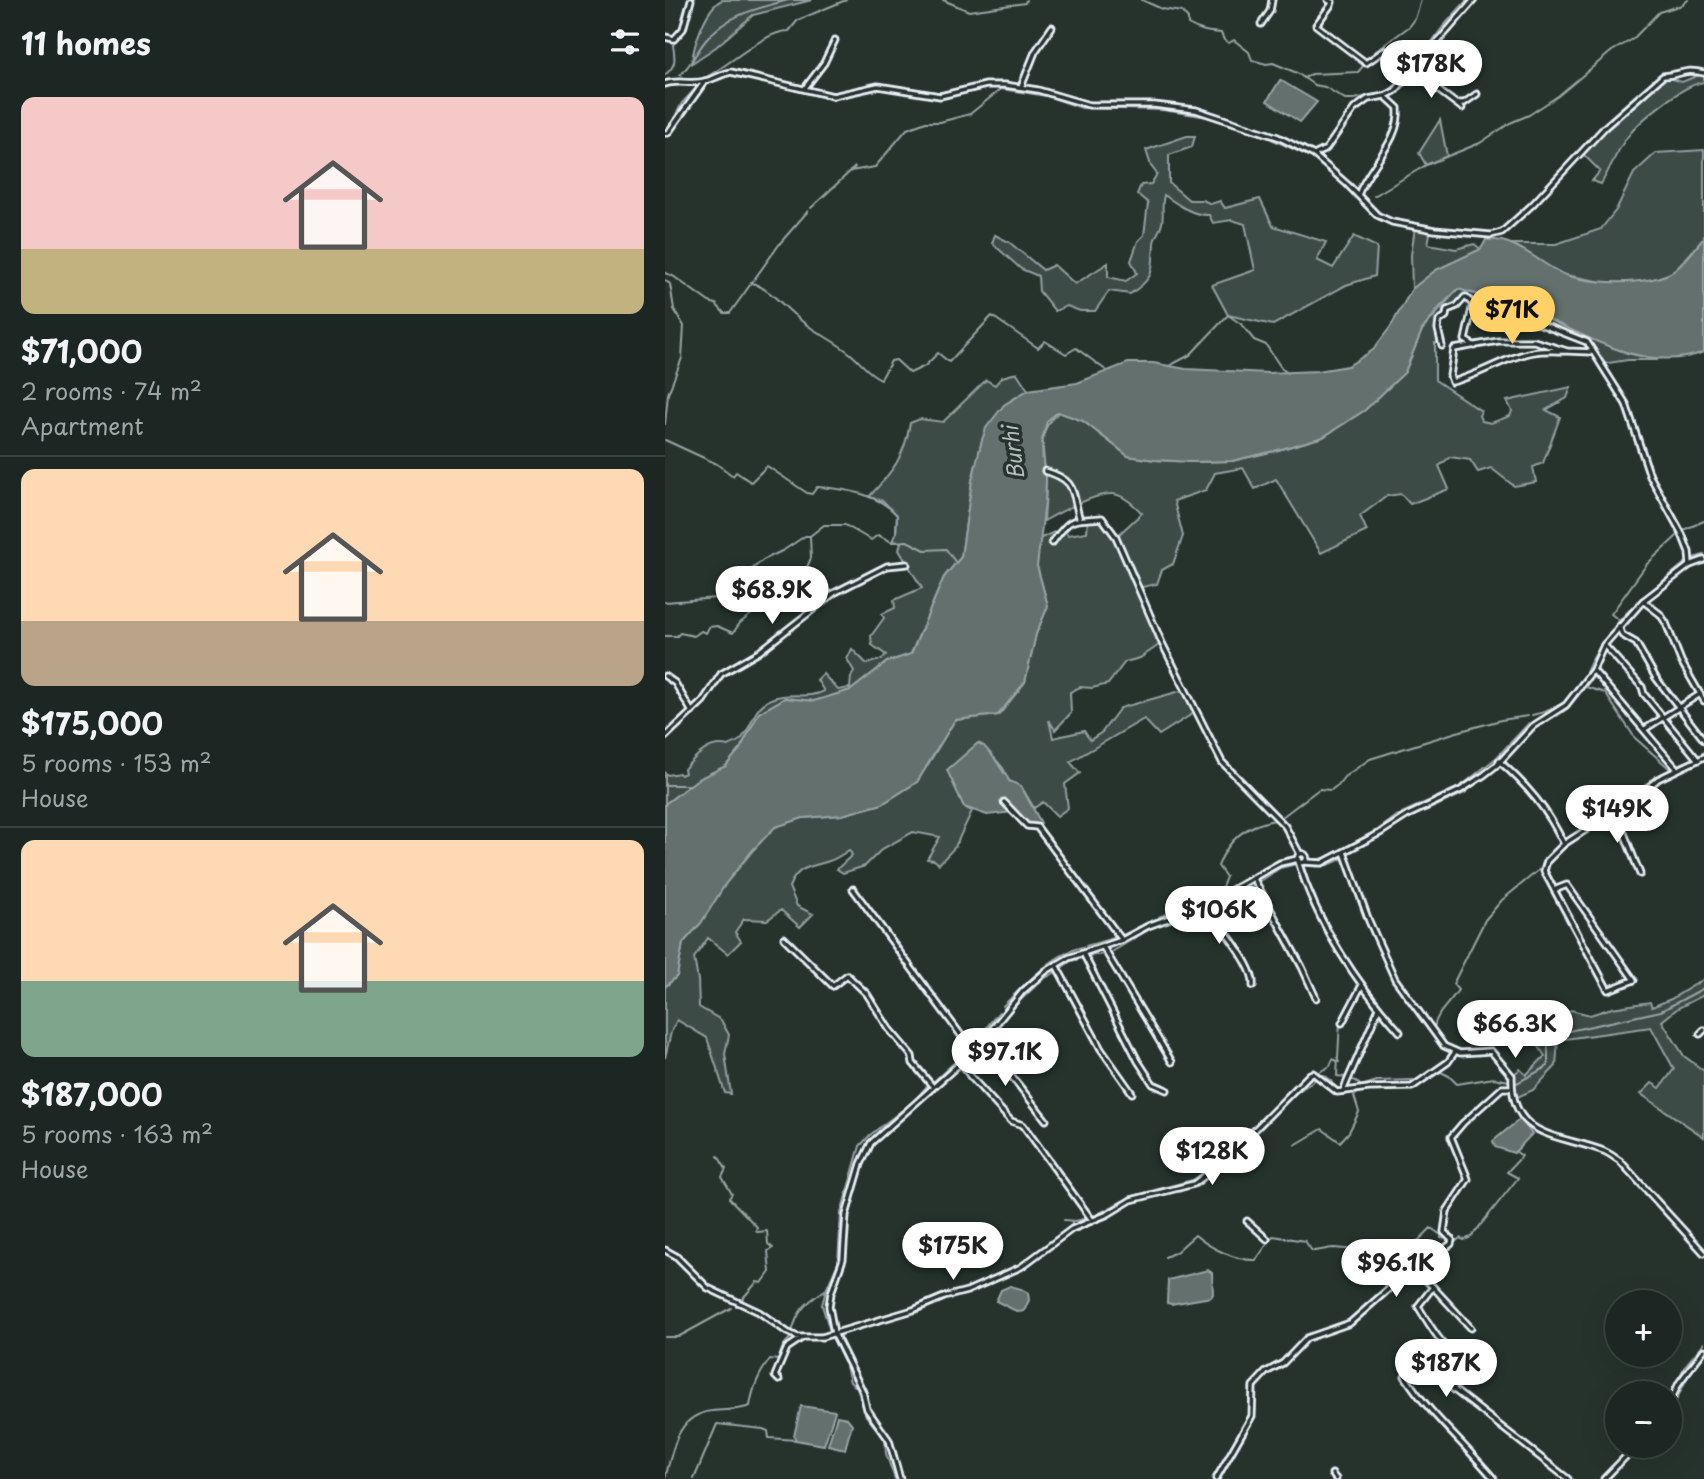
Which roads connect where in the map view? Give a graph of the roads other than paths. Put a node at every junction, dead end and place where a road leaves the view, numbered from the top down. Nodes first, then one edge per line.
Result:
1 (691, 0) edge
2 (1272, 0) edge
3 (1328, 0) edge
4 (1474, 0) edge
5 (1261, 24) dead end
6 (1052, 27) dead end
7 (665, 37) edge
8 (835, 40) dead end
9 (1413, 73) junction
10 (1704, 73) edge
11 (705, 81) junction
12 (665, 84) edge
13 (1021, 87) junction
14 (805, 88) junction
15 (1477, 94) dead end
16 (1385, 96) junction
17 (1457, 104) junction
18 (1462, 108) dead end
19 (665, 133) edge
20 (1314, 155) junction
21 (1358, 194) junction
22 (1473, 304) junction
23 (1442, 346) dead end
24 (1475, 346) junction
25 (1567, 351) junction
26 (1592, 352) junction
27 (1045, 471) dead end
28 (1079, 517) junction
29 (1052, 543) dead end
30 (1704, 559) edge
31 (907, 564) dead end
32 (1690, 565) junction
33 (1643, 601) junction
34 (1619, 626) junction
35 (1604, 645) junction
36 (1593, 670) junction
37 (665, 676) edge
38 (1700, 694) junction
39 (1704, 701) edge
40 (1679, 706) junction
41 (692, 712) junction
42 (1663, 718) junction
43 (1645, 729) junction
44 (665, 737) edge
45 (1704, 740) edge
46 (1704, 757) edge
47 (1698, 760) junction
48 (1499, 761) junction
49 (1677, 770) junction
50 (1004, 802) dead end
51 (1615, 810) junction
52 (1564, 844) junction
53 (1344, 852) junction
54 (1300, 854) junction
55 (1298, 860) junction
56 (1305, 862) junction
57 (1640, 874) dead end
58 (1254, 879) junction
59 (853, 889) dead end
60 (1554, 890) junction
61 (1205, 905) junction
62 (784, 938) dead end
63 (1122, 940) junction
64 (1103, 947) junction
65 (1083, 953) junction
66 (1056, 965) junction
67 (1362, 985) junction
68 (1253, 986) dead end
69 (1316, 998) dead end
70 (1379, 1009) junction
71 (1342, 1023) dead end
72 (1400, 1032) dead end
73 (983, 1040) junction
74 (976, 1049) junction
75 (1455, 1052) junction
76 (961, 1062) junction
77 (1173, 1062) dead end
78 (933, 1087) junction
79 (1511, 1088) junction
80 (1167, 1090) dead end
81 (1342, 1091) junction
82 (1132, 1093) dead end
83 (1046, 1120) dead end
84 (1092, 1220) junction
85 (1247, 1221) dead end
86 (1268, 1239) dead end
87 (665, 1250) edge
88 (1704, 1253) edge
89 (1416, 1270) junction
90 (1433, 1287) junction
91 (1471, 1328) dead end
92 (834, 1333) junction
93 (803, 1337) junction
94 (1704, 1350) edge
95 (1416, 1364) dead end
96 (779, 1380) dead end
97 (1681, 1381) edge
98 (1624, 1458) edge
99 (1332, 1474) dead end
100 (900, 1479) edge
101 (1216, 1479) edge
102 (1336, 1479) edge
103 (1494, 1479) edge
104 (1568, 1479) edge
105 (1604, 1479) edge

1 - 7 street
2 - 5 street
3 - 9 street
4 - 9 street
6 - 13 street
8 - 14 street
9 - 16 street
9 - 17 street
10 - 21 street
11 - 12 street
11 - 14 street
11 - 19 street
13 - 14 street
13 - 20 street
15 - 17 street
16 - 20 street
16 - 21 street
17 - 18 street
20 - 21 street
22 - 23 street
22 - 24 street
22 - 26 street
24 - 25 street
24 - 25 street
25 - 26 street
26 - 32 street
27 - 28 street
28 - 29 street
28 - 54 street
30 - 32 street
31 - 41 street
32 - 33 street
33 - 34 street
33 - 38 street
34 - 35 street
34 - 40 street
35 - 36 street
35 - 42 street
36 - 43 street
36 - 48 street
37 - 41 street
38 - 39 street
38 - 40 street
40 - 42 street
40 - 45 street
41 - 44 street
42 - 43 street
42 - 47 street
43 - 49 street
46 - 47 street
47 - 49 street
48 - 52 street
48 - 53 street
49 - 51 street
50 - 63 street
51 - 52 street
51 - 57 street
52 - 60 street
53 - 56 street
53 - 75 street
54 - 55 street
54 - 56 street
55 - 56 street
55 - 58 street
55 - 67 street
58 - 61 street
58 - 69 street
59 - 74 street
60 - 60 street
61 - 63 street
61 - 68 street
62 - 78 street
63 - 64 street
64 - 65 street
64 - 77 street
65 - 66 street
65 - 80 street
66 - 73 street
66 - 82 street
67 - 70 street
67 - 71 street
70 - 72 street
70 - 81 street
73 - 74 street
73 - 83 street
74 - 76 street
75 - 79 street
75 - 81 street
76 - 78 street
76 - 84 street
78 - 92 street
79 - 88 street
79 - 89 street
81 - 84 street
84 - 92 street
85 - 86 street
87 - 93 street
89 - 90 street
89 - 101 street
90 - 91 street
90 - 104 street
92 - 93 street
92 - 100 street
93 - 96 street
94 - 97 street
95 - 103 street
98 - 105 street
99 - 102 street

